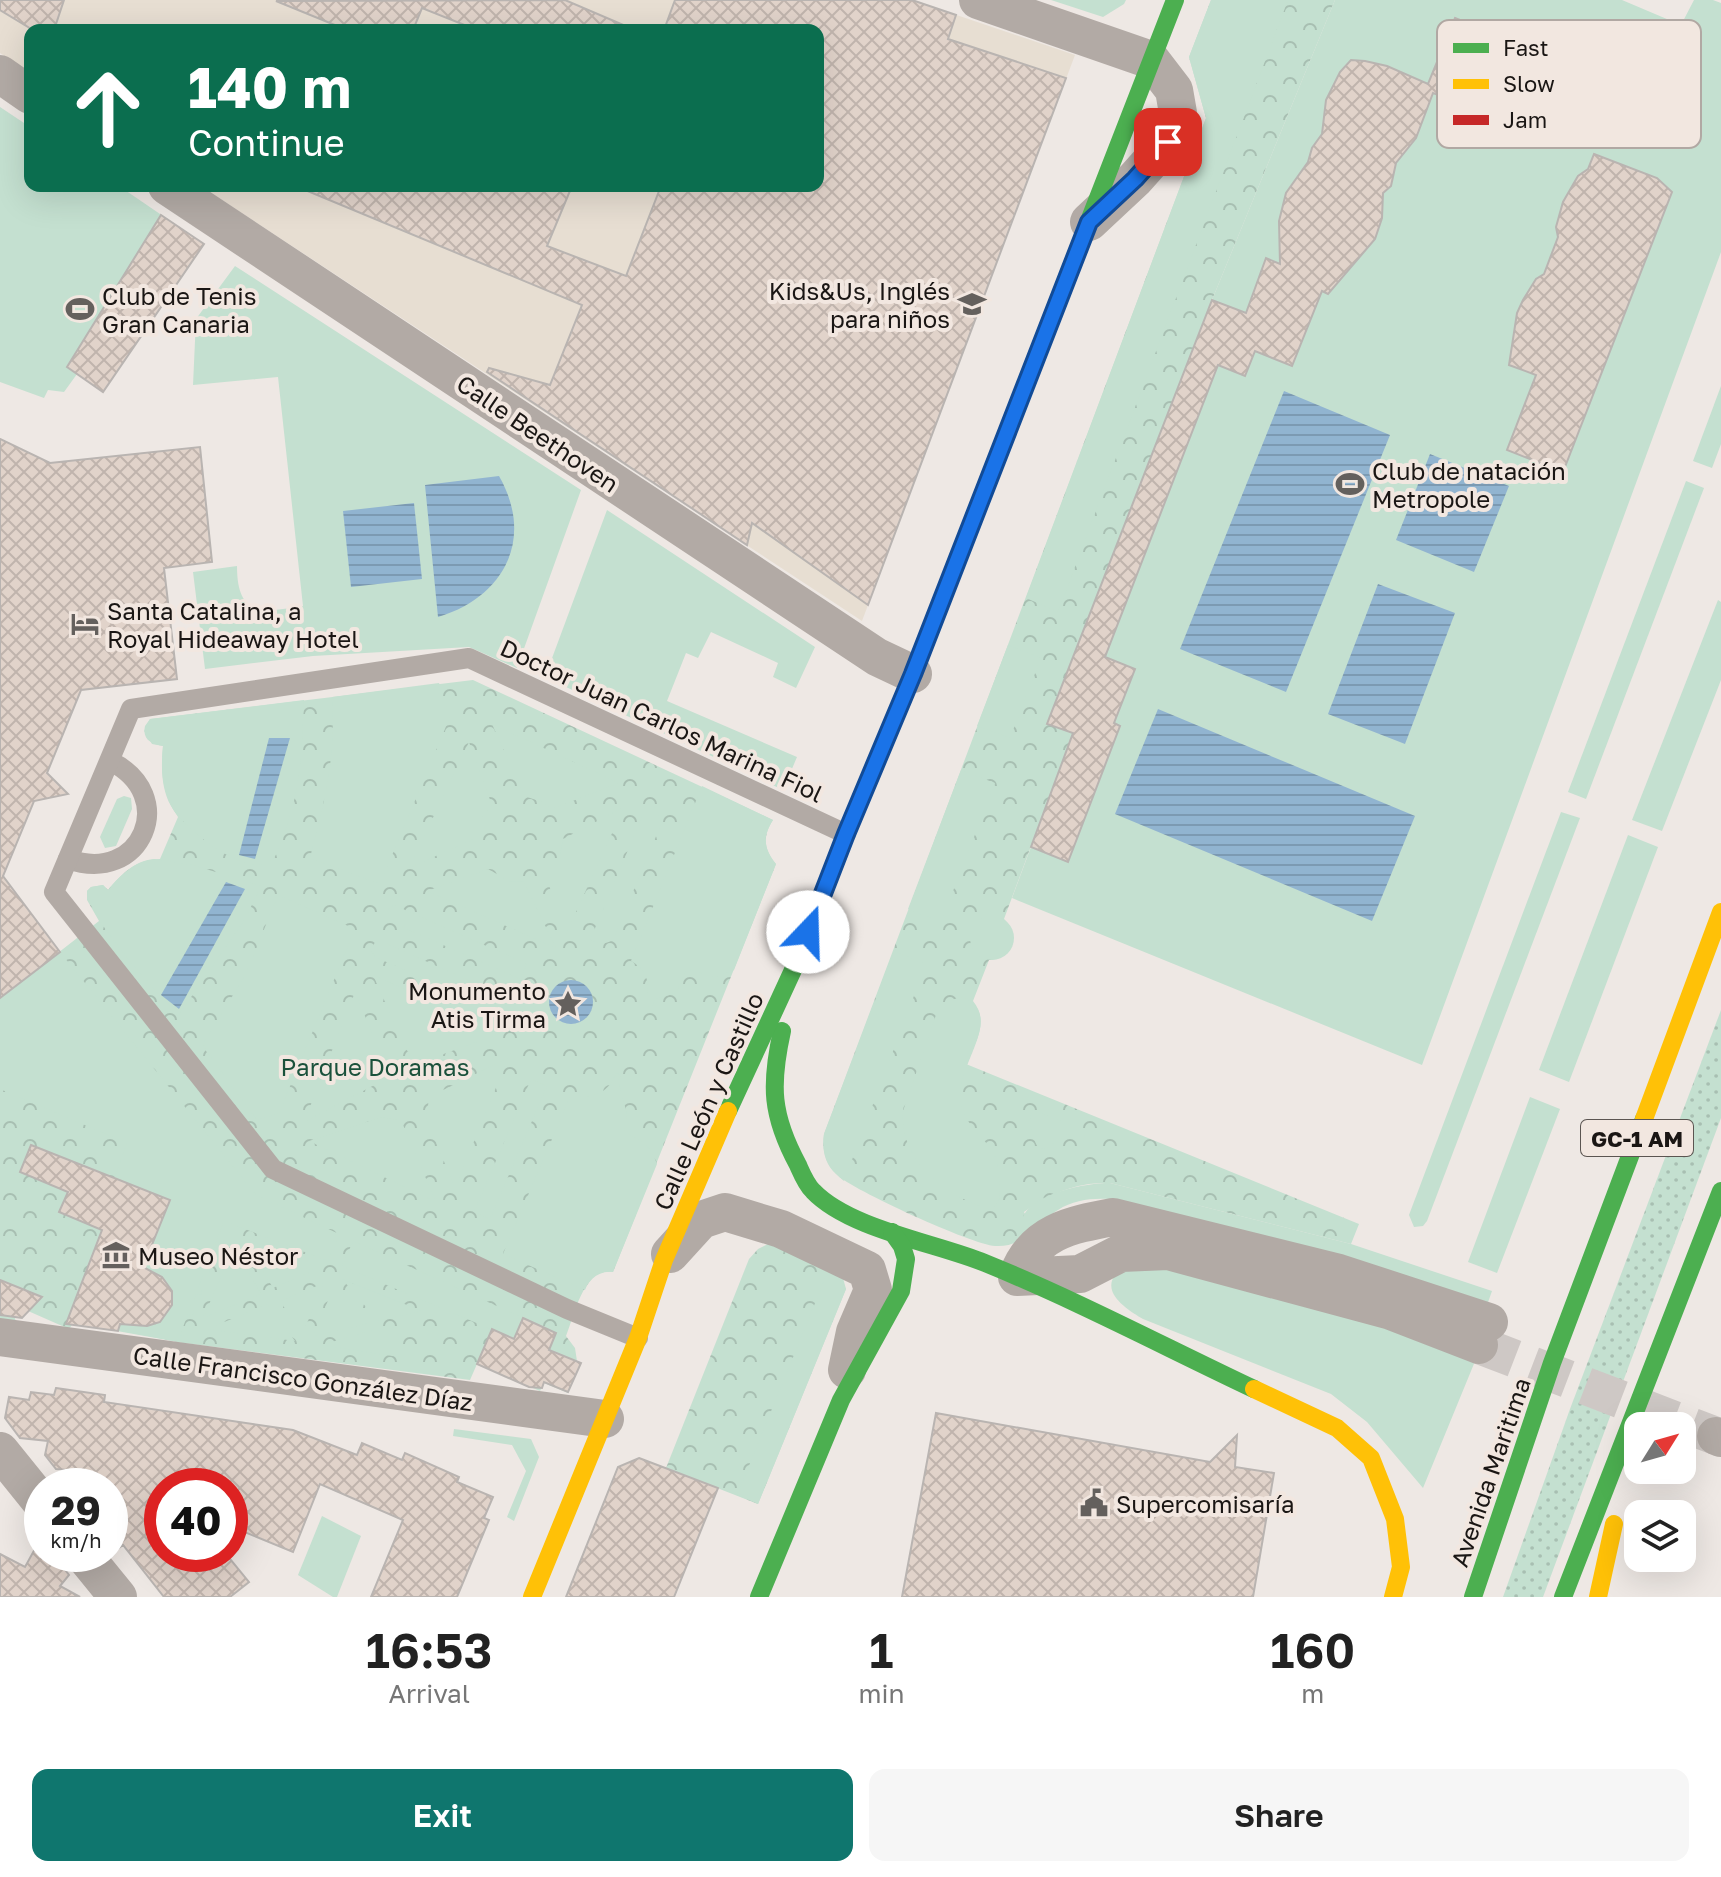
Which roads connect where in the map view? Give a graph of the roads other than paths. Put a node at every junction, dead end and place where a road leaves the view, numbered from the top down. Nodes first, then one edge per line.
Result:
1 (978, 0) edge
2 (1175, 0) edge
3 (1151, 60) junction
4 (0, 74) edge
5 (24, 91) edge
6 (176, 192) edge
7 (1089, 222) joint
8 (913, 674) junction
9 (110, 761) junction
10 (846, 834) junction
11 (68, 859) junction
12 (1721, 912) edge
13 (799, 957) junction
14 (1721, 1191) edge
15 (892, 1232) junction
16 (973, 1258) junction
17 (664, 1260) junction
18 (1017, 1277) junction
19 (901, 1291) junction
20 (1484, 1334) tunnel mouth
21 (0, 1337) edge
22 (638, 1338) junction
23 (1552, 1363) junction
24 (1641, 1396) junction
25 (841, 1400) junction
26 (605, 1419) junction
27 (0, 1451) edge
28 (24, 1481) edge
29 (1486, 1501) dead end
30 (98, 1572) edge
31 (118, 1597) edge
32 (532, 1597) edge
33 (759, 1597) edge
34 (1393, 1597) edge
35 (1473, 1597) edge
36 (1563, 1597) edge
37 (1598, 1597) edge

1 - 3 street
2 - 3 main road
3 - 7 street
4 - 5 street
6 - 8 street, Calle Beethoven
7 - 8 main road, Calle León y Castillo
8 - 10 main road, Calle León y Castillo
9 - 10 lane, Doctor Juan Carlos Marina Fiol
9 - 11 lane, Doctor Juan Carlos Marina Fiol
9 - 11 lane
10 - 13 main road, Calle León y Castillo
11 - 22 lane, Doctor Juan Carlos Marina Fiol
12 - 23 main road, GC-1 AM
13 - 15 main road
13 - 17 main road, Calle León y Castillo
14 - 24 main road
15 - 16 main road
15 - 19 main road
16 - 18 main road
16 - 19 main road
17 - 22 main road, Calle León y Castillo
17 - 25 street
18 - 20 street
18 - 34 main road
19 - 25 main road
21 - 26 street, Calle Francisco González Díaz
22 - 26 main road, Calle León y Castillo
23 - 29 main road
23 - 35 main road, Avenida Maritima / GC-1 AM
24 - 36 main road
24 - 37 main road
25 - 33 main road
26 - 32 main road, Calle León y Castillo
27 - 28 street
30 - 31 street

